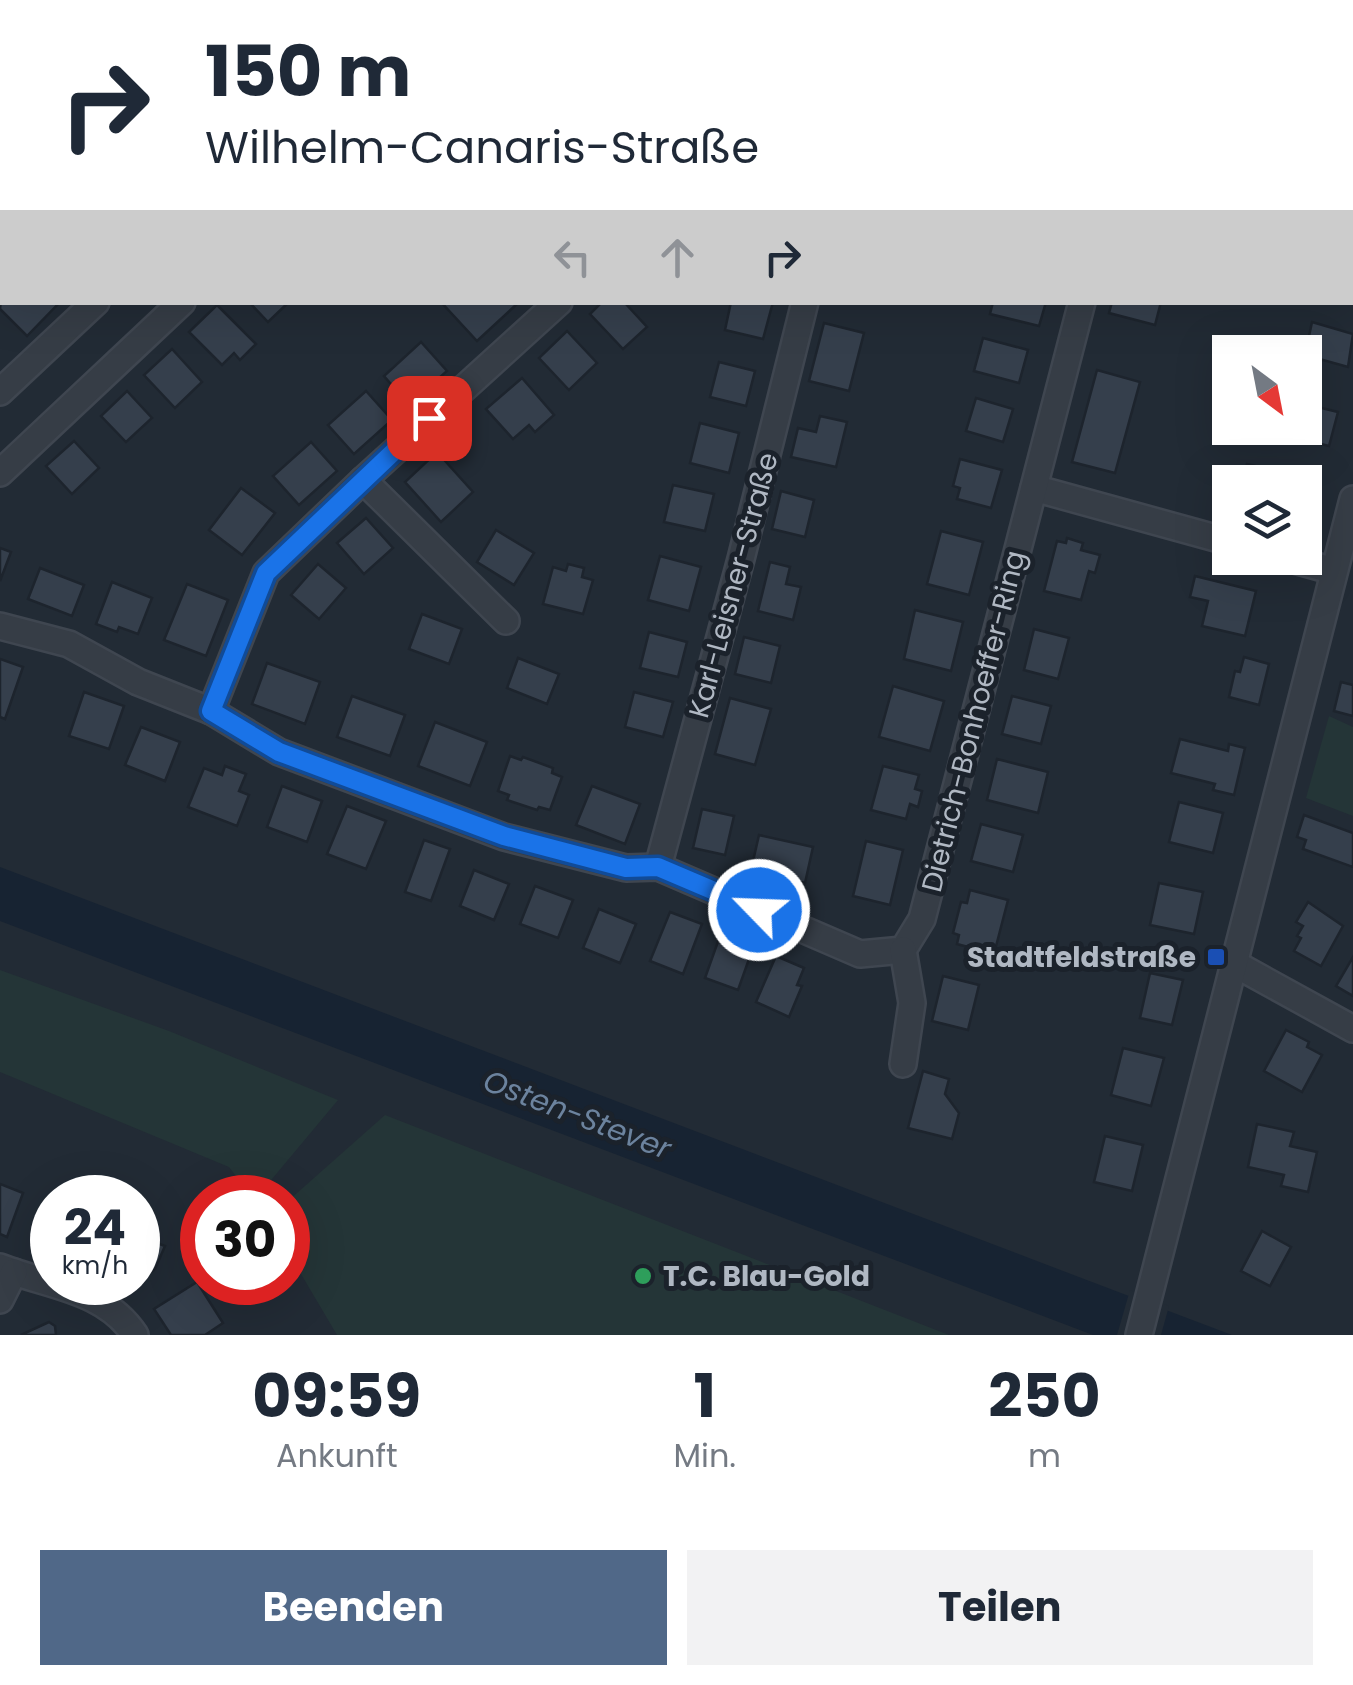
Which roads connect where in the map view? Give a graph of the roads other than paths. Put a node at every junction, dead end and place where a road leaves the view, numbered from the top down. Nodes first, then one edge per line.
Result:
1 (93, 305) edge
2 (556, 305) edge
3 (804, 305) edge
4 (1081, 305) edge
5 (166, 308) edge
6 (0, 392) edge
7 (0, 473) edge
8 (363, 480) junction
9 (1034, 488) junction
10 (1353, 498) edge
11 (1212, 537) edge
12 (1322, 567) edge
13 (1334, 570) junction
14 (506, 621) dead end
15 (0, 626) edge
16 (211, 711) junction
17 (658, 867) junction
18 (903, 950) junction
19 (1235, 964) junction
20 (1353, 1029) edge
21 (902, 1064) dead end
22 (7, 1270) edge
23 (0, 1300) edge
24 (136, 1335) edge
25 (1139, 1335) edge

1 - 6 street
2 - 8 street
3 - 17 street, Karl-Leisner-Straße
4 - 9 street, Dietrich-Bonhoeffer-Ring
5 - 7 street
8 - 14 street
8 - 16 street
9 - 11 street
9 - 18 street, Dietrich-Bonhoeffer-Ring
10 - 13 street
12 - 13 street
13 - 19 street
15 - 16 street
16 - 17 street
17 - 18 street
18 - 21 street
19 - 20 street
19 - 25 street
22 - 23 street
22 - 24 street

